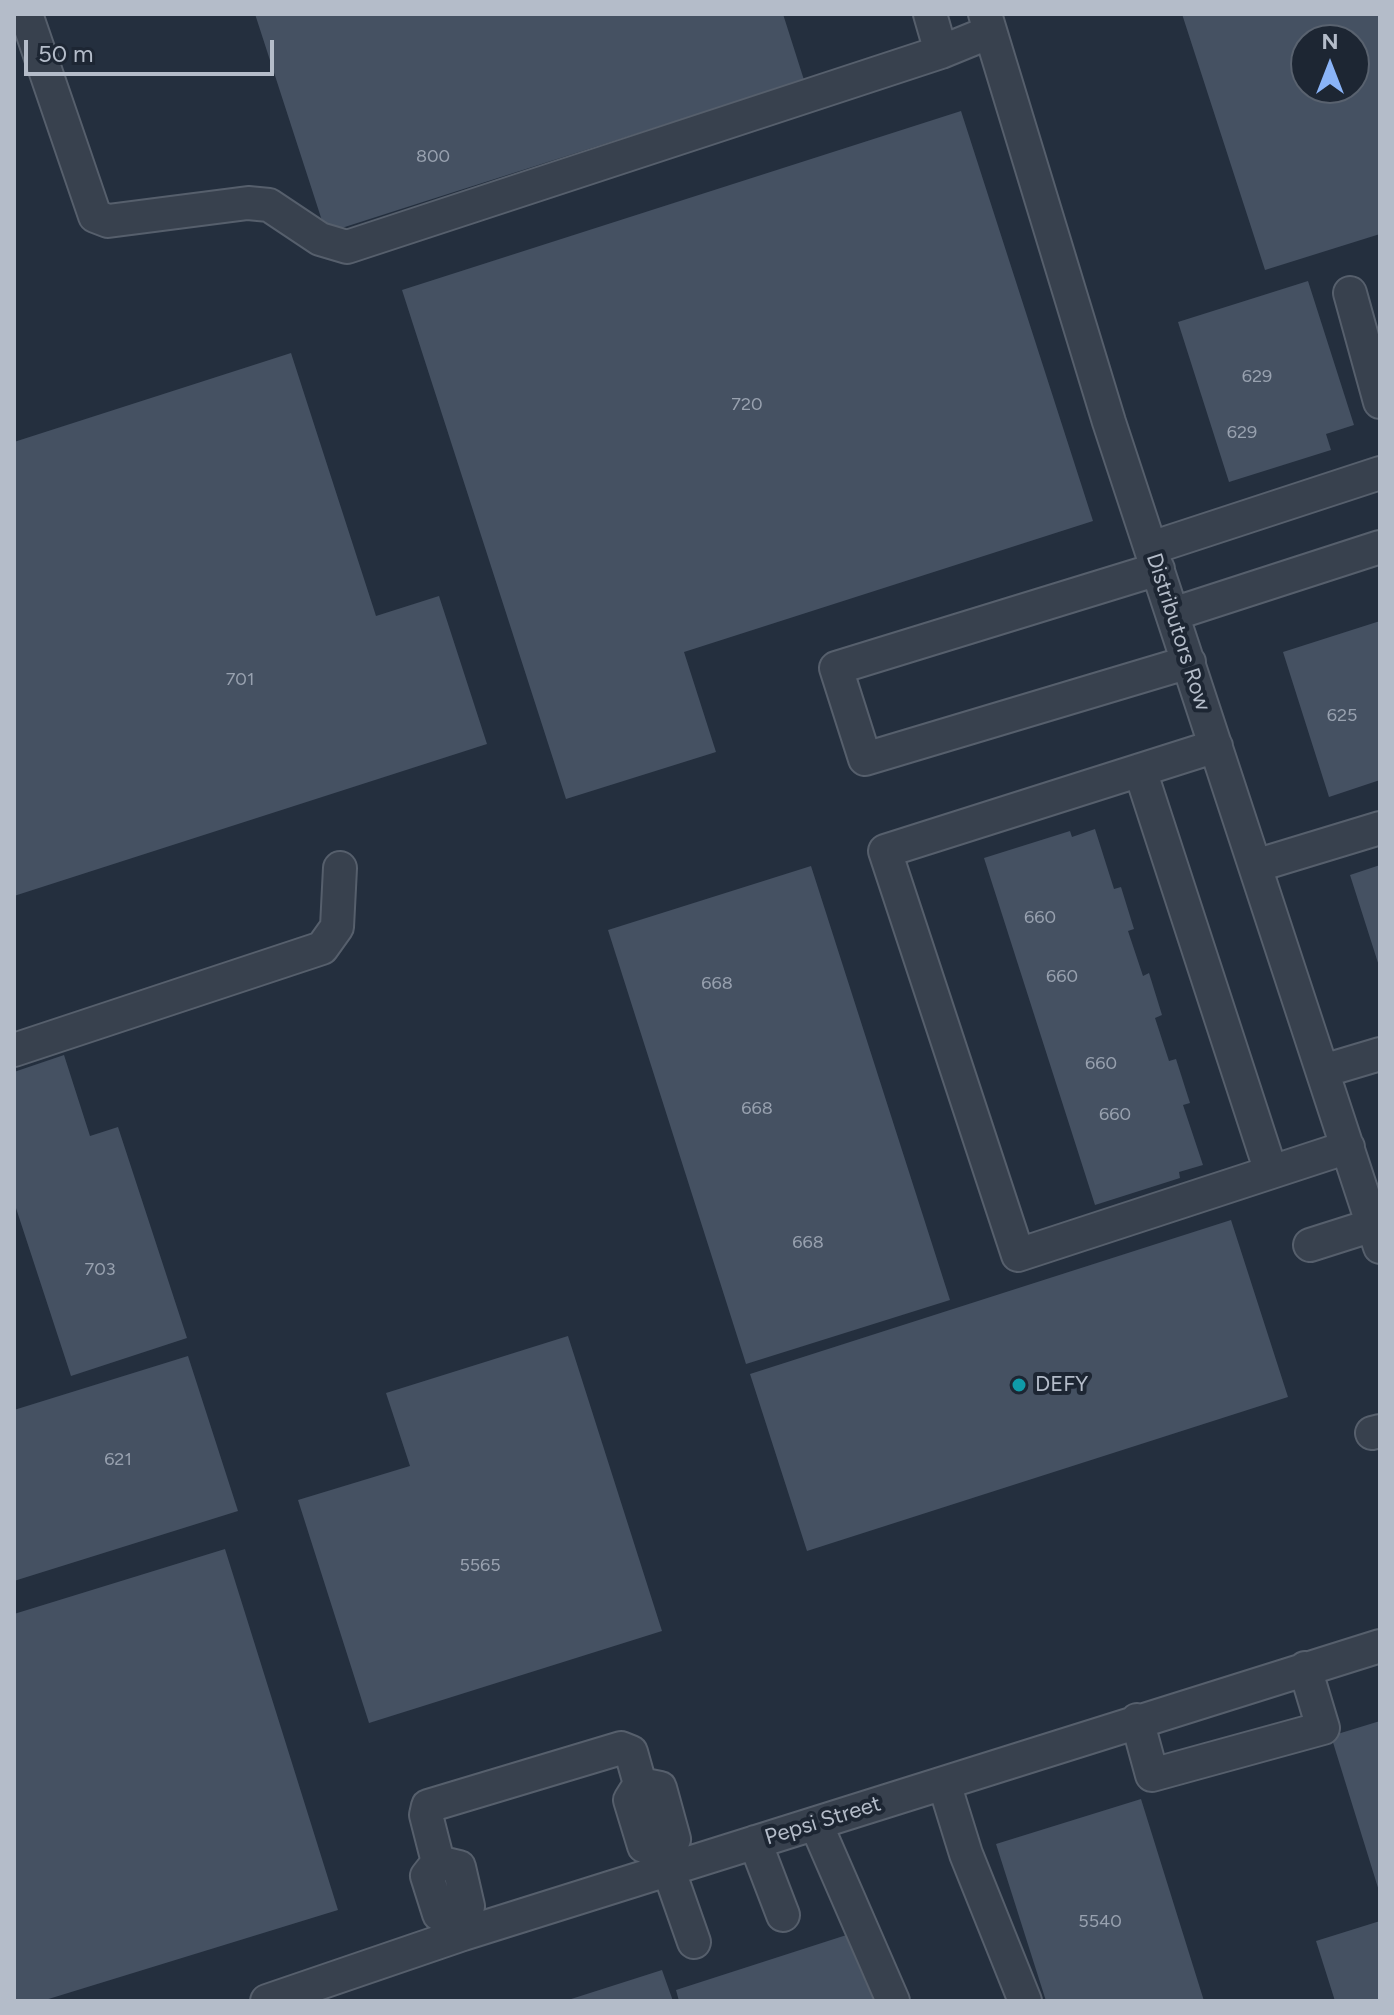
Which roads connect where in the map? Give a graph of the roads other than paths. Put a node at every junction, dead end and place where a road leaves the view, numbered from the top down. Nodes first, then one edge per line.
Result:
1 (26, 14) edge
2 (930, 14) edge
3 (988, 23) edge
4 (941, 52) junction
5 (1350, 293) dead end
6 (1380, 402) edge
7 (1380, 473) edge
8 (1380, 547) edge
9 (1154, 558) junction
10 (1173, 614) junction
11 (1189, 662) junction
12 (1216, 746) junction
13 (1140, 770) junction
14 (1380, 828) edge
15 (1255, 866) junction
16 (340, 868) dead end
17 (14, 1050) edge
18 (1380, 1054) edge
19 (1323, 1071) junction
20 (1348, 1147) junction
21 (1271, 1172) junction
22 (1376, 1236) edge
23 (1310, 1245) dead end
24 (1380, 1646) edge
25 (1305, 1668) junction
26 (1137, 1720) junction
27 (944, 1783) junction
28 (816, 1824) junction
29 (755, 1842) junction
30 (665, 1860) junction
31 (783, 1915) dead end
32 (460, 1926) junction
33 (694, 1942) dead end
34 (267, 2001) edge
35 (893, 2001) edge
36 (1025, 2001) edge

1 - 4 street
2 - 4 street
3 - 4 street
3 - 9 street, Distributors Row
5 - 6 street
7 - 9 street
8 - 10 street
9 - 10 street, Distributors Row
9 - 11 street
10 - 11 street, Distributors Row
11 - 12 street, Distributors Row
12 - 13 street
12 - 15 street, Distributors Row
13 - 21 street
13 - 21 street
14 - 15 street
15 - 19 street, Distributors Row
16 - 17 street
18 - 19 street
19 - 20 street, Distributors Row
20 - 21 street
20 - 22 street, Distributors Row
22 - 23 street
24 - 25 street, Pepsi Street
25 - 26 street, Pepsi Street
25 - 26 street
26 - 27 street, Pepsi Street
27 - 28 street, Pepsi Street
27 - 36 street
28 - 29 street, Pepsi Street
28 - 35 street
29 - 30 street, Pepsi Street
29 - 31 street
30 - 32 street, Pepsi Street
30 - 32 street
30 - 33 street
32 - 34 street, Pepsi Street

